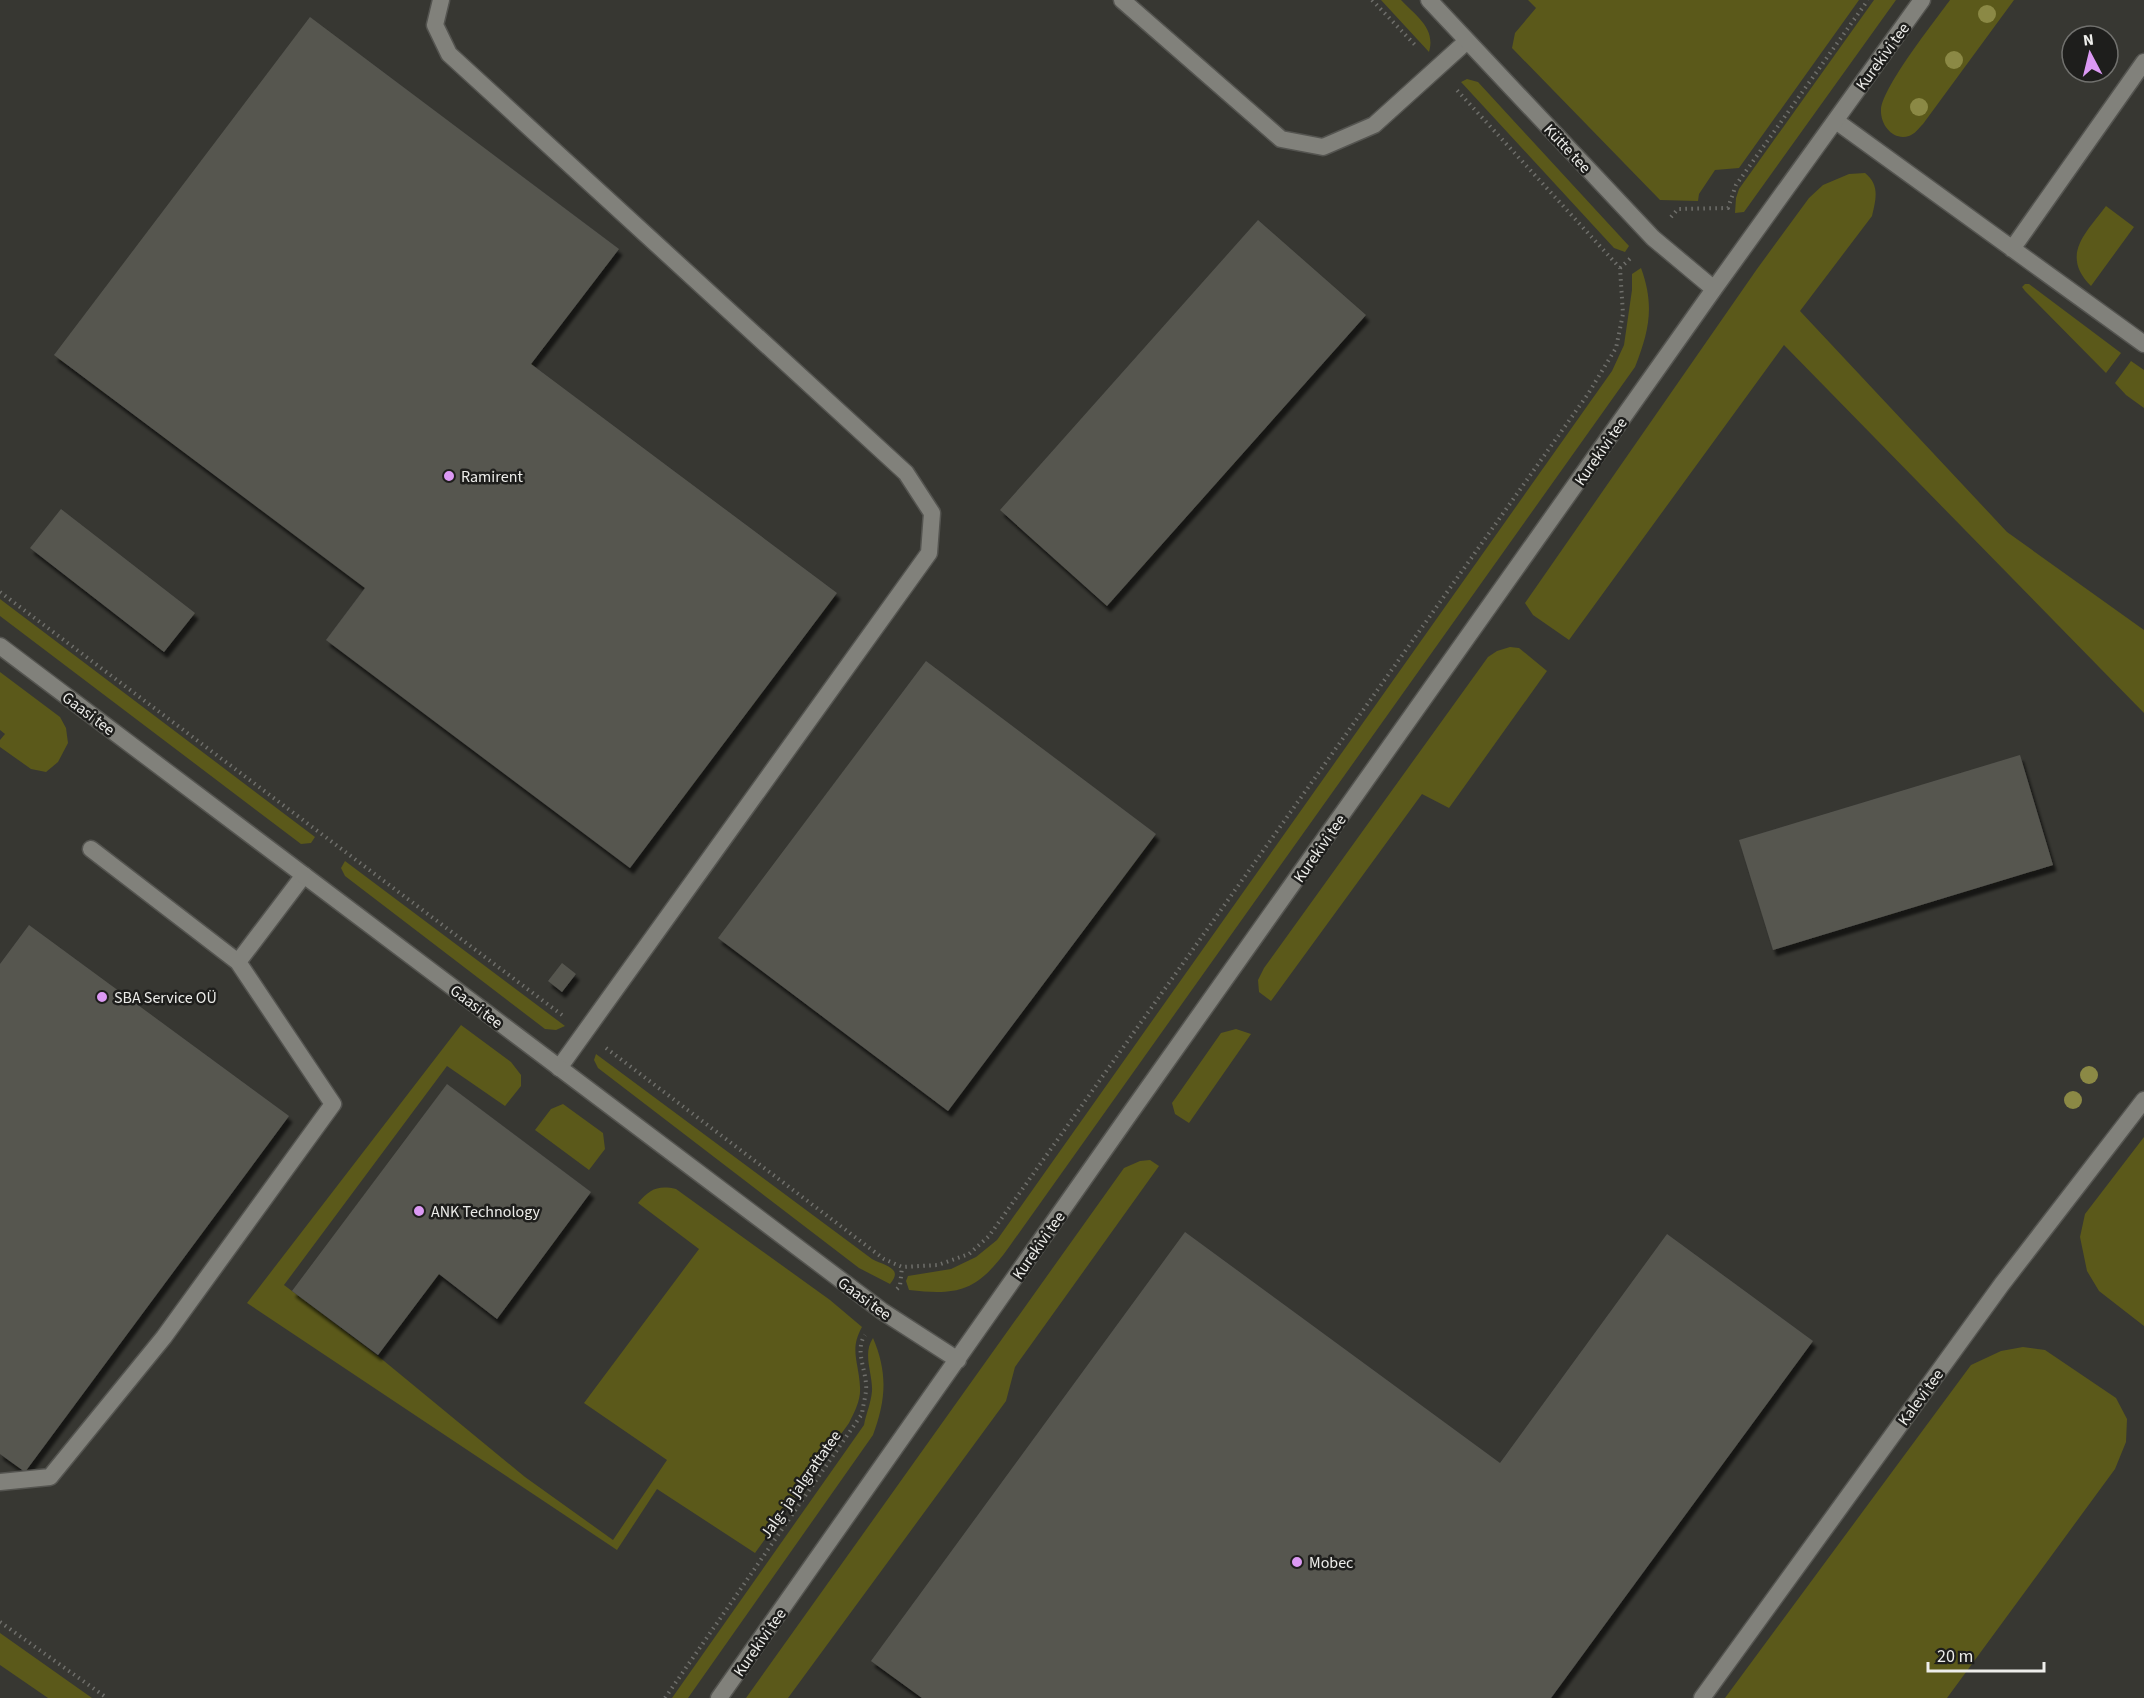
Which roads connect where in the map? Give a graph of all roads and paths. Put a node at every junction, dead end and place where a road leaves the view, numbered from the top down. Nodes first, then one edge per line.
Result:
1 (441, 0) edge
2 (1122, 0) edge
3 (1372, 0) edge
4 (1429, 0) edge
5 (1868, 0) edge
6 (1922, 0) edge
7 (1467, 41) junction
8 (2144, 62) edge
9 (1437, 68) junction
10 (1836, 121) junction
11 (1653, 238) junction
12 (2012, 249) junction
13 (1620, 268) junction
14 (1714, 289) junction
15 (2144, 344) edge
16 (0, 592) edge
17 (0, 646) edge
18 (91, 849) dead end
19 (304, 875) junction
20 (238, 962) junction
21 (585, 1032) junction
22 (560, 1068) junction
23 (2144, 1100) edge
24 (902, 1267) junction
25 (882, 1311) junction
26 (958, 1360) junction
27 (0, 1482) edge
28 (0, 1622) edge
29 (107, 1698) edge
30 (665, 1698) edge
31 (719, 1698) edge
32 (1702, 1698) edge

1 - 21 street
2 - 9 street
3 - 9 path
4 - 7 street, Kütte tee
5 - 11 path
6 - 10 street, Kurekivi tee
7 - 9 street
7 - 11 street, Kütte tee
8 - 12 street
9 - 13 path
10 - 12 street
10 - 14 street, Kurekivi tee
11 - 13 path
11 - 14 street, Kütte tee
12 - 15 street
13 - 24 path
14 - 26 street, Kurekivi tee
16 - 21 path
17 - 19 street, Gaasi tee
18 - 20 street
19 - 20 street
19 - 22 street, Gaasi tee
20 - 27 street
21 - 22 street
21 - 24 path
22 - 25 street, Gaasi tee
23 - 32 street, Kalevi tee
24 - 25 path, Jalg- ja jalgrattatee
25 - 26 street, Gaasi tee
25 - 30 path, Jalg- ja jalgrattatee
26 - 31 street, Kurekivi tee
28 - 29 path

